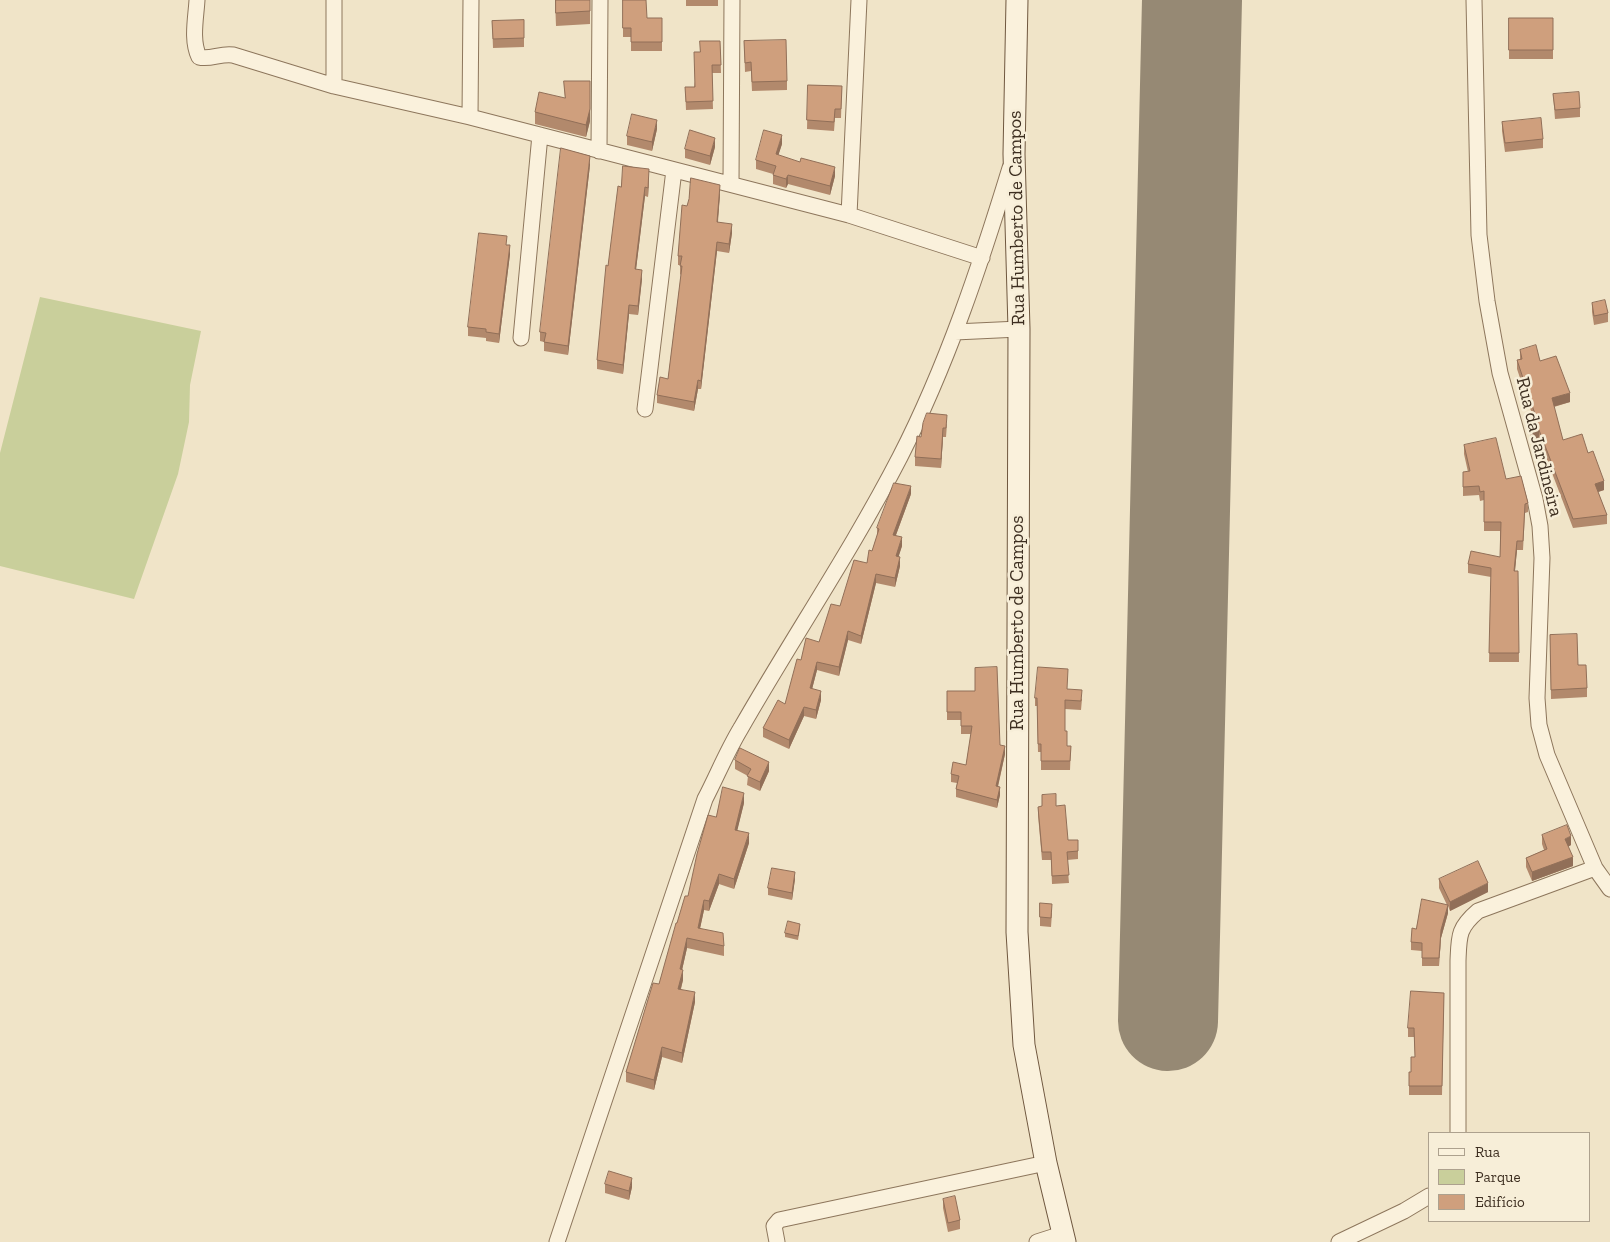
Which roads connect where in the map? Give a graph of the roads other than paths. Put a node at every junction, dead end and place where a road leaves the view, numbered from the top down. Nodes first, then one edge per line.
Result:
1 (198, 0) edge
2 (334, 0) edge
3 (471, 0) edge
4 (600, 0) edge
5 (732, 0) edge
6 (859, 0) edge
7 (1017, 0) edge
8 (1474, 0) edge
9 (334, 86) junction
10 (470, 117) junction
11 (540, 135) junction
12 (600, 151) junction
13 (1014, 154) junction
14 (674, 170) junction
15 (732, 184) junction
16 (849, 215) junction
17 (982, 258) junction
18 (1019, 329) junction
19 (955, 332) junction
20 (521, 338) dead end
21 (645, 409) dead end
22 (1595, 868) junction
23 (1610, 889) edge
24 (1458, 1132) edge
25 (1046, 1163) junction
26 (1428, 1197) edge
27 (1063, 1238) edge
28 (557, 1242) edge
29 (777, 1242) edge
30 (1037, 1242) edge
31 (1339, 1242) edge

1 - 9 street
2 - 9 street
3 - 10 street
4 - 12 street
5 - 15 street
6 - 16 street
7 - 13 street, Rua Humberto de Campos
8 - 22 street, Rua da Jardineira
9 - 10 street
10 - 11 street
11 - 12 street
11 - 20 street
12 - 14 street
13 - 17 street
13 - 18 street, Rua Humberto de Campos
14 - 15 street
14 - 21 street
15 - 16 street
16 - 17 street
17 - 19 street
18 - 19 street
18 - 25 street, Rua Humberto de Campos
19 - 28 street
22 - 23 street, Rua da Jardineira
22 - 24 street
25 - 27 street, Rua Humberto de Campos
25 - 29 street
26 - 31 street
27 - 30 street

